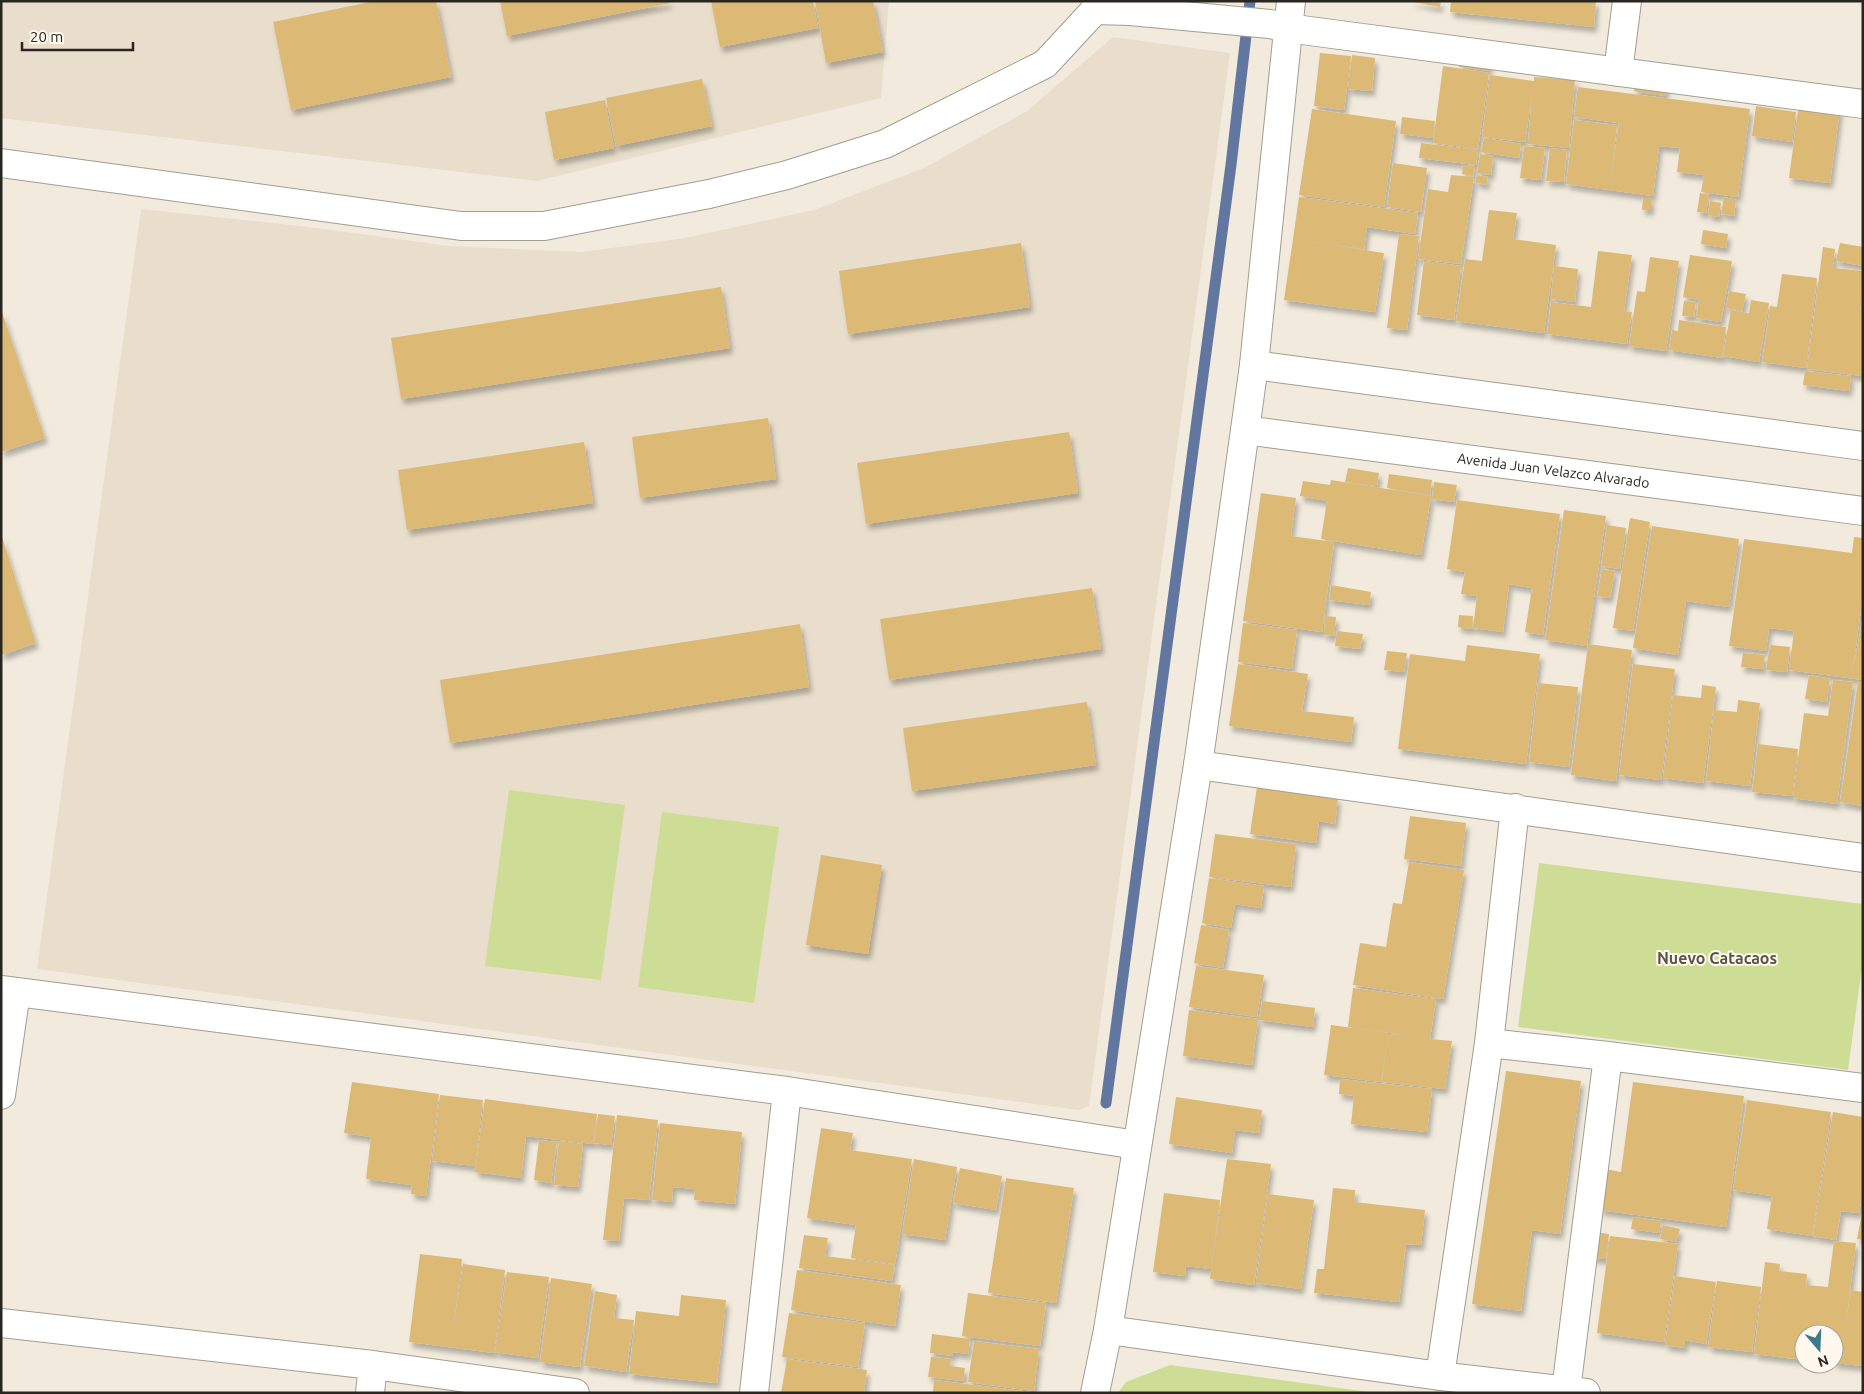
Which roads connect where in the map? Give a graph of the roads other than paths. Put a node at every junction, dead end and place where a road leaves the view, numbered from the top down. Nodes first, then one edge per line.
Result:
1 (1290, 1) edge
2 (1627, 1) edge
3 (1096, 6) edge
4 (1278, 26) junction
5 (1618, 72) junction
6 (1863, 104) edge
7 (1, 163) edge
8 (1254, 365) junction
9 (1245, 430) junction
10 (1863, 446) edge
11 (1863, 511) edge
12 (1198, 765) junction
13 (1515, 808) junction
14 (1863, 858) edge
15 (9, 991) edge
16 (1489, 1043) junction
17 (1608, 1056) junction
18 (1863, 1088) edge
19 (787, 1091) junction
20 (1, 1095) edge
21 (1136, 1145) junction
22 (1, 1323) edge
23 (1108, 1330) junction
24 (373, 1365) junction
25 (1440, 1376) junction
26 (1576, 1391) edge
27 (370, 1393) edge
28 (575, 1393) edge
29 (754, 1393) edge
30 (1095, 1393) edge

1 - 4 street
2 - 5 street
3 - 4 street
3 - 7 street
4 - 5 street
4 - 8 street
5 - 6 street
8 - 9 street
8 - 10 street
9 - 11 street, Avenida Juan Velazco Alvarado
9 - 12 street
12 - 13 street
12 - 21 street
13 - 14 street
13 - 16 street
15 - 19 street
15 - 20 street
16 - 17 street
16 - 25 street
17 - 18 street
17 - 26 street
19 - 21 street
19 - 29 street
21 - 23 street
22 - 24 street
23 - 25 street
23 - 30 street
24 - 27 street
24 - 28 street
25 - 26 street

